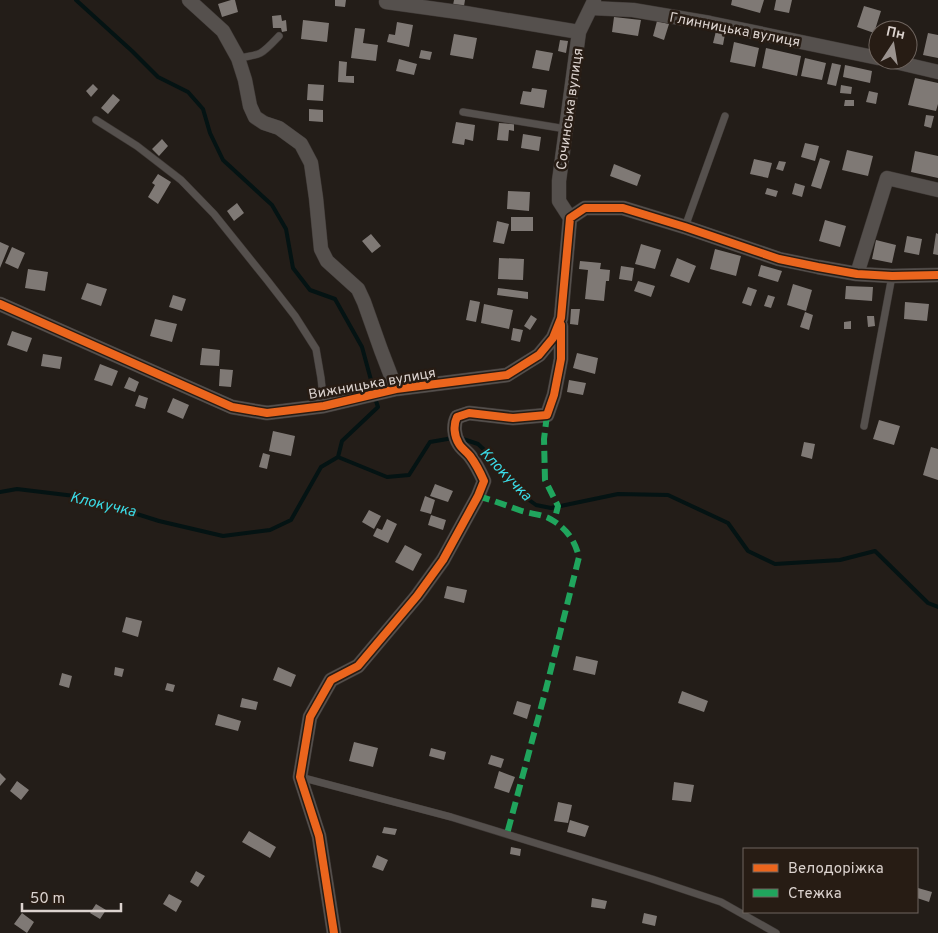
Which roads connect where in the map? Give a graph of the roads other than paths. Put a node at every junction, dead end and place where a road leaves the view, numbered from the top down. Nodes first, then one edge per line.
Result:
1 (189, 0) edge
2 (386, 2) dead end
3 (592, 4) edge
4 (579, 32) junction
5 (279, 36) dead end
6 (868, 56) edge
7 (238, 58) junction
8 (918, 67) edge
9 (938, 72) edge
10 (463, 112) dead end
11 (726, 116) dead end
12 (96, 120) dead end
13 (566, 129) junction
14 (938, 190) edge
15 (570, 218) junction
16 (685, 227) junction
17 (857, 274) junction
18 (938, 275) edge
19 (892, 276) junction
20 (0, 304) edge
21 (560, 318) junction
22 (391, 390) junction
23 (324, 406) junction
24 (864, 426) dead end
25 (300, 777) junction
26 (334, 933) edge
27 (776, 933) edge

1 - 7 street
2 - 4 street
3 - 4 street, Сочинська вулиця
3 - 6 street, Глинницька вулиця
4 - 13 street, Сочинська вулиця
5 - 7 lane
7 - 22 street
8 - 9 street
10 - 13 lane
11 - 16 lane
12 - 23 lane
13 - 15 street, Сочинська вулиця
14 - 17 street
15 - 16 street
15 - 21 street, Вижницька вулиця
16 - 17 street
17 - 19 street
18 - 19 street
19 - 24 lane
20 - 23 street, Вижницька вулиця
21 - 22 street, Вижницька вулиця
21 - 25 street
22 - 23 street, Вижницька вулиця
25 - 26 street
25 - 27 lane

